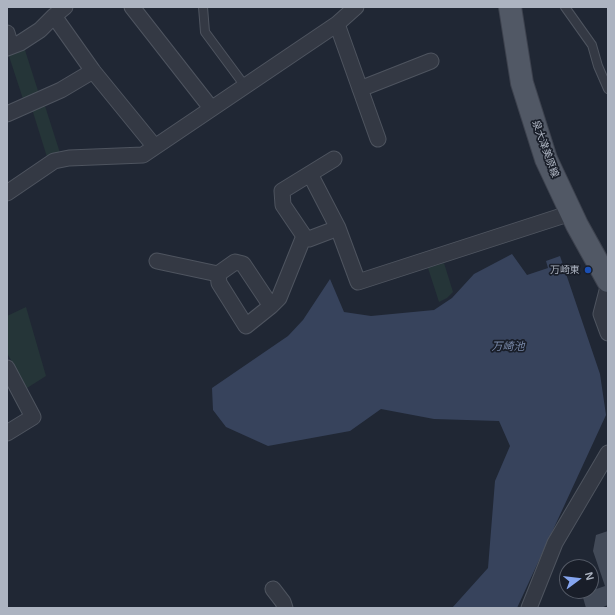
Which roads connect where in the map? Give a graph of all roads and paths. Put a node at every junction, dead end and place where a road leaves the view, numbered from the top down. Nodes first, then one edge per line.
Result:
1 (132, 7) edge
2 (203, 7) edge
3 (356, 7) edge
4 (510, 7) edge
5 (565, 7) edge
6 (59, 12) edge
7 (337, 24) junction
8 (8, 42) edge
9 (431, 61) dead end
10 (93, 71) junction
11 (245, 86) junction
12 (360, 89) junction
13 (608, 89) edge
14 (212, 108) junction
15 (7, 114) edge
16 (378, 139) dead end
17 (155, 146) junction
18 (334, 159) dead end
19 (310, 174) junction
20 (7, 193) edge
21 (571, 213) junction
22 (338, 228) junction
23 (304, 236) junction
24 (157, 261) dead end
25 (218, 274) junction
26 (608, 281) edge
27 (608, 287) edge
28 (271, 306) junction
29 (608, 333) edge
30 (7, 368) edge
31 (7, 433) edge
32 (608, 453) edge
33 (273, 589) dead end
34 (285, 608) edge
35 (529, 608) edge

1 - 14 street
2 - 11 lane
3 - 7 street
4 - 21 main road, 泉大津美原線
5 - 13 lane
6 - 8 street
6 - 10 street
7 - 11 street
7 - 12 street
9 - 12 street
10 - 15 street
10 - 17 street
11 - 14 street
12 - 16 street
14 - 17 street
17 - 20 street
18 - 19 street
19 - 22 street
19 - 23 street
21 - 22 street
21 - 26 main road, 泉大津美原線
22 - 23 street
23 - 28 street
24 - 25 street
25 - 28 street
25 - 28 street
27 - 29 street
30 - 31 street
32 - 35 street
33 - 34 street

